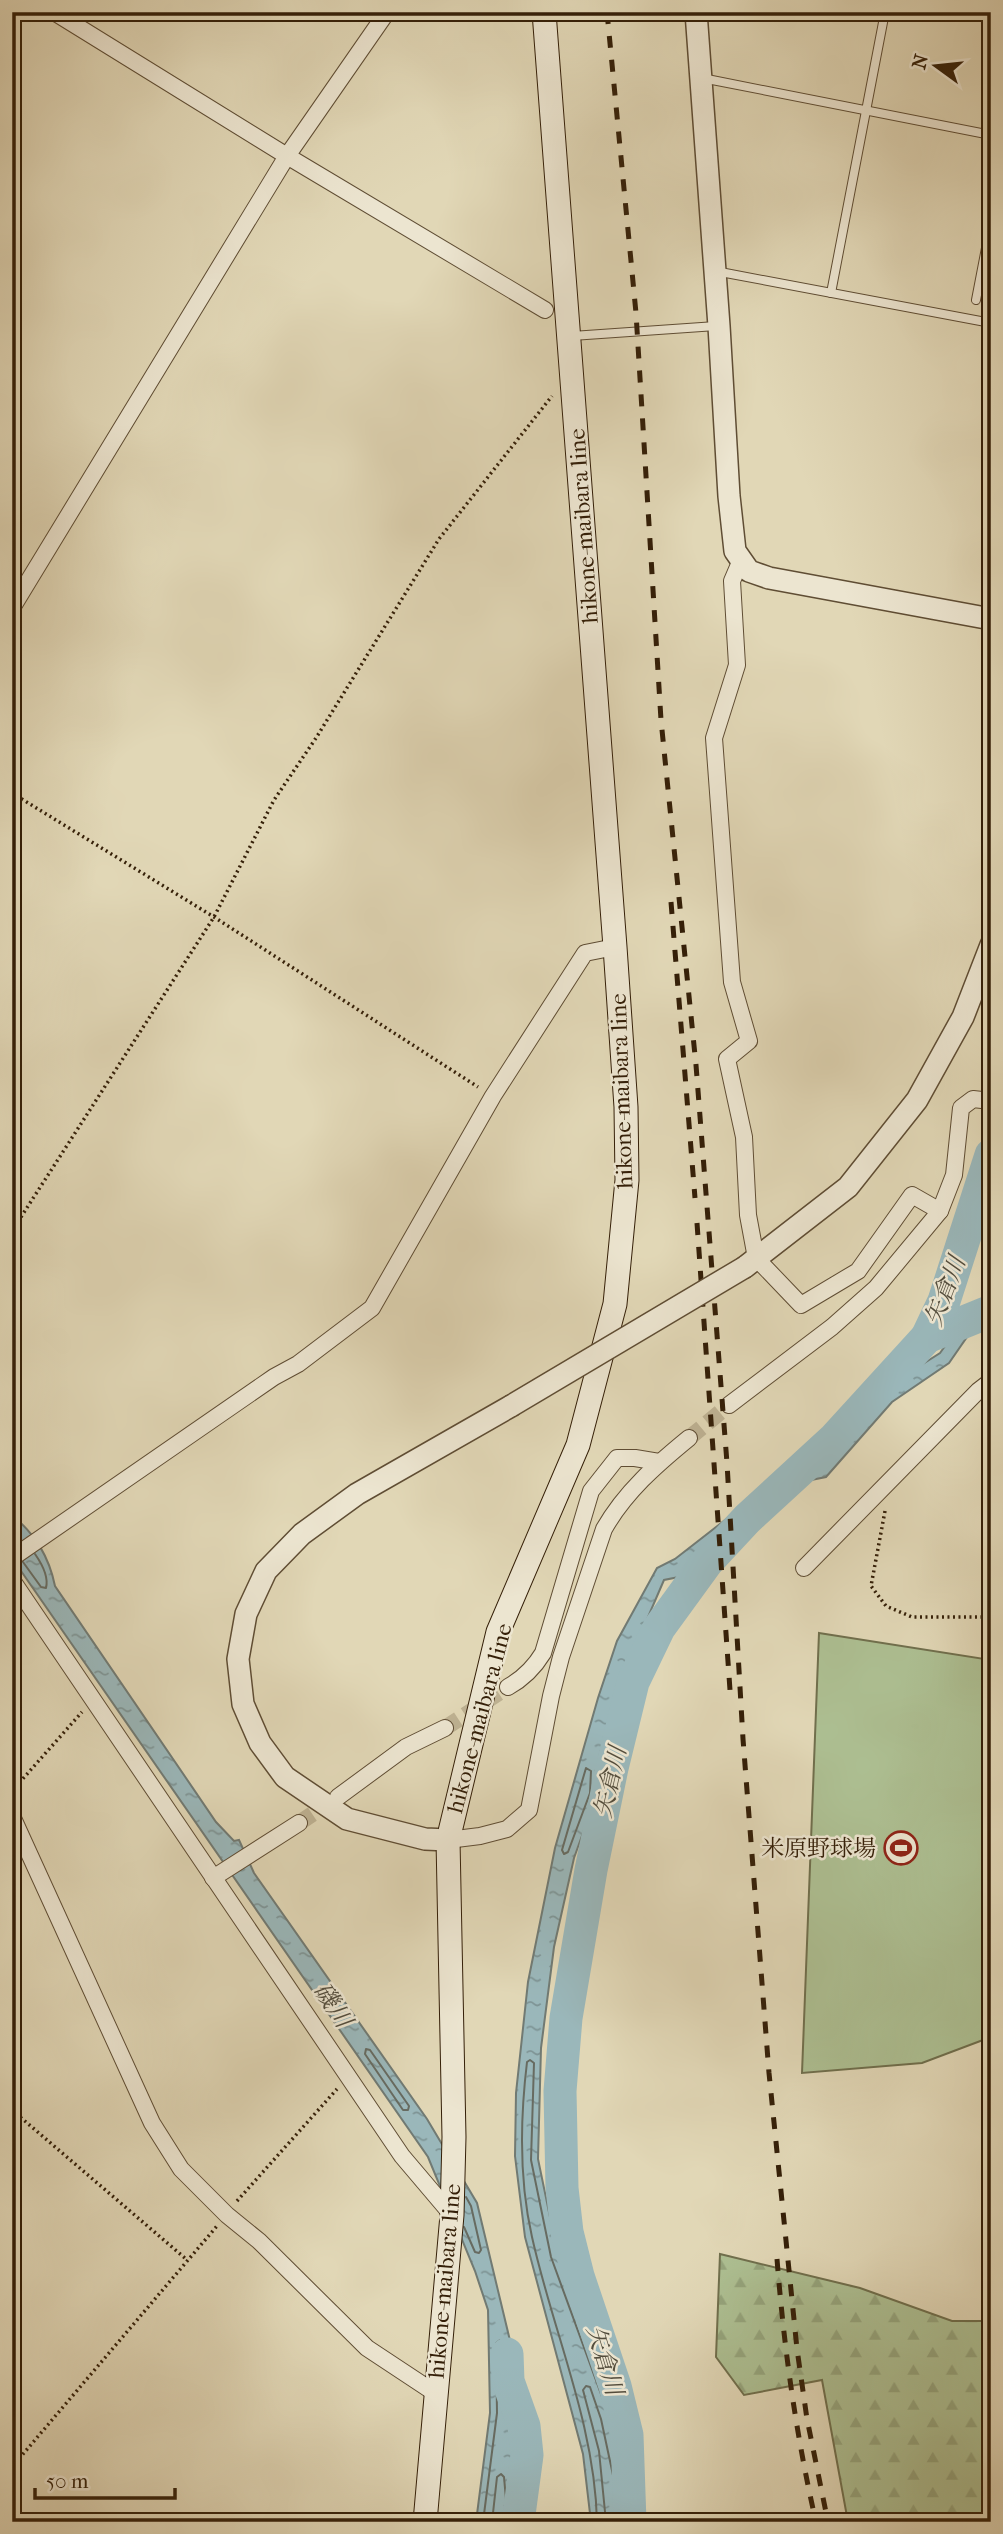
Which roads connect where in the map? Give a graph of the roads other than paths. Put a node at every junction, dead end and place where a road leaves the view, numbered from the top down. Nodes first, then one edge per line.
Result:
1 (54, 12) edge
2 (387, 12) edge
3 (544, 12) edge
4 (696, 12) edge
5 (885, 12) edge
6 (701, 78) junction
7 (866, 110) junction
8 (991, 135) edge
9 (287, 156) junction
10 (991, 222) edge
11 (715, 271) junction
12 (831, 293) junction
13 (976, 300) dead end
14 (544, 310) dead end
15 (991, 323) edge
16 (719, 326) junction
17 (569, 336) junction
18 (741, 560) junction
19 (12, 608) edge
20 (991, 619) edge
21 (991, 945) edge
22 (615, 947) junction
23 (991, 1101) edge
24 (940, 1211) junction
25 (750, 1263) junction
26 (991, 1381) edge
27 (729, 1405) tunnel mouth
28 (689, 1438) tunnel mouth
29 (659, 1462) junction
30 (12, 1558) edge
31 (804, 1568) dead end
32 (12, 1580) edge
33 (508, 1687) tunnel mouth
34 (445, 1728) tunnel mouth
35 (338, 1797) tunnel mouth
36 (12, 1816) edge
37 (299, 1823) tunnel mouth
38 (448, 1840) junction
39 (218, 1874) junction
40 (452, 2215) junction
41 (435, 2393) junction
42 (425, 2522) edge

1 - 9 street
2 - 9 street
3 - 17 main road, hikone-maibara line
4 - 6 street
5 - 7 lane
6 - 7 lane
6 - 11 street
7 - 8 lane
7 - 12 lane
9 - 14 street
9 - 19 street
10 - 13 lane
11 - 12 lane
11 - 16 street
12 - 15 lane
16 - 17 lane
16 - 18 street
17 - 22 main road, hikone-maibara line
18 - 20 street
18 - 25 street
21 - 25 street
22 - 30 street
22 - 38 main road, hikone-maibara line
23 - 24 street
24 - 25 street
24 - 27 street
25 - 38 street, bridge
26 - 31 street
28 - 29 street
29 - 33 street
29 - 38 street
32 - 39 street
34 - 35 street
36 - 41 street
37 - 39 street
38 - 40 main road, hikone-maibara line
39 - 40 street
40 - 41 main road, hikone-maibara line
41 - 42 main road, hikone-maibara line

